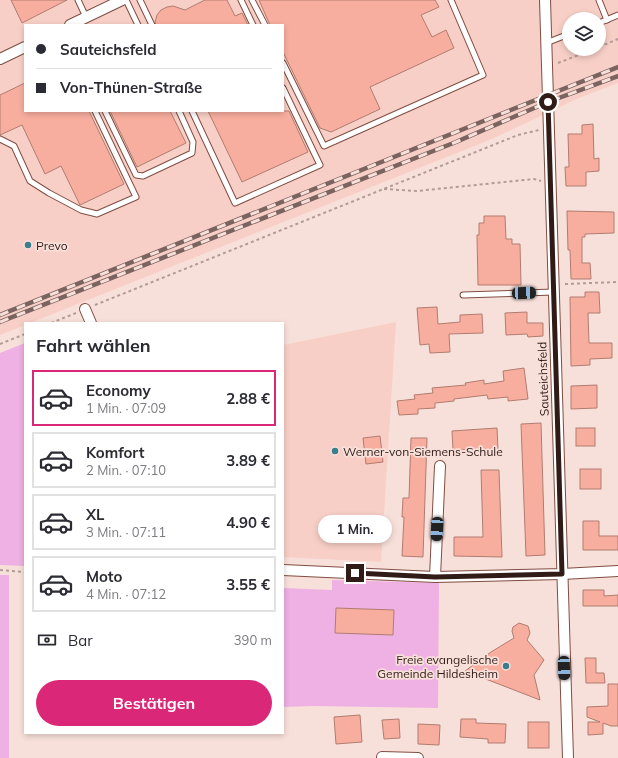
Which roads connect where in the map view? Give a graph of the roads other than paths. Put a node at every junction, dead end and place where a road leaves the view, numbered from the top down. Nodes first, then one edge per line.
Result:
1 (78, 0) edge
2 (122, 0) edge
3 (126, 0) edge
4 (140, 0) edge
5 (241, 0) edge
6 (252, 0) edge
7 (450, 0) edge
8 (545, 0) edge
9 (598, 0) edge
10 (618, 15) edge
11 (86, 17) junction
12 (607, 20) joint
13 (72, 24) edge
14 (138, 24) edge
15 (152, 24) edge
16 (253, 24) edge
17 (264, 24) edge
18 (562, 37) edge
19 (546, 43) junction
20 (24, 47) edge
21 (0, 59) edge
22 (284, 65) edge
23 (284, 90) edge
24 (95, 112) edge
25 (105, 112) edge
26 (179, 112) edge
27 (192, 112) edge
28 (0, 139) edge
29 (554, 288) junction
30 (463, 295) dead end
31 (85, 309) road end
32 (91, 322) edge
33 (440, 466) dead end
34 (284, 570) edge
35 (618, 571) edge
36 (562, 574) junction
37 (435, 577) junction
38 (382, 757) dead end
39 (418, 758) edge
40 (568, 758) edge

1 - 11 lane
2 - 11 street
3 - 14 lane
4 - 15 lane
5 - 16 lane
6 - 17 lane
7 - 22 lane
8 - 19 street, Sauteichsfeld
9 - 12 lane
10 - 12 lane
11 - 13 street
18 - 19 lane
19 - 29 street, Sauteichsfeld
20 - 21 street
23 - 27 lane
24 - 28 lane
25 - 26 lane
29 - 30 lane
29 - 36 street, Sauteichsfeld
31 - 32 street
33 - 37 street
34 - 37 street
35 - 36 street
36 - 37 street
36 - 40 street, Sauteichsfeld
38 - 39 street

